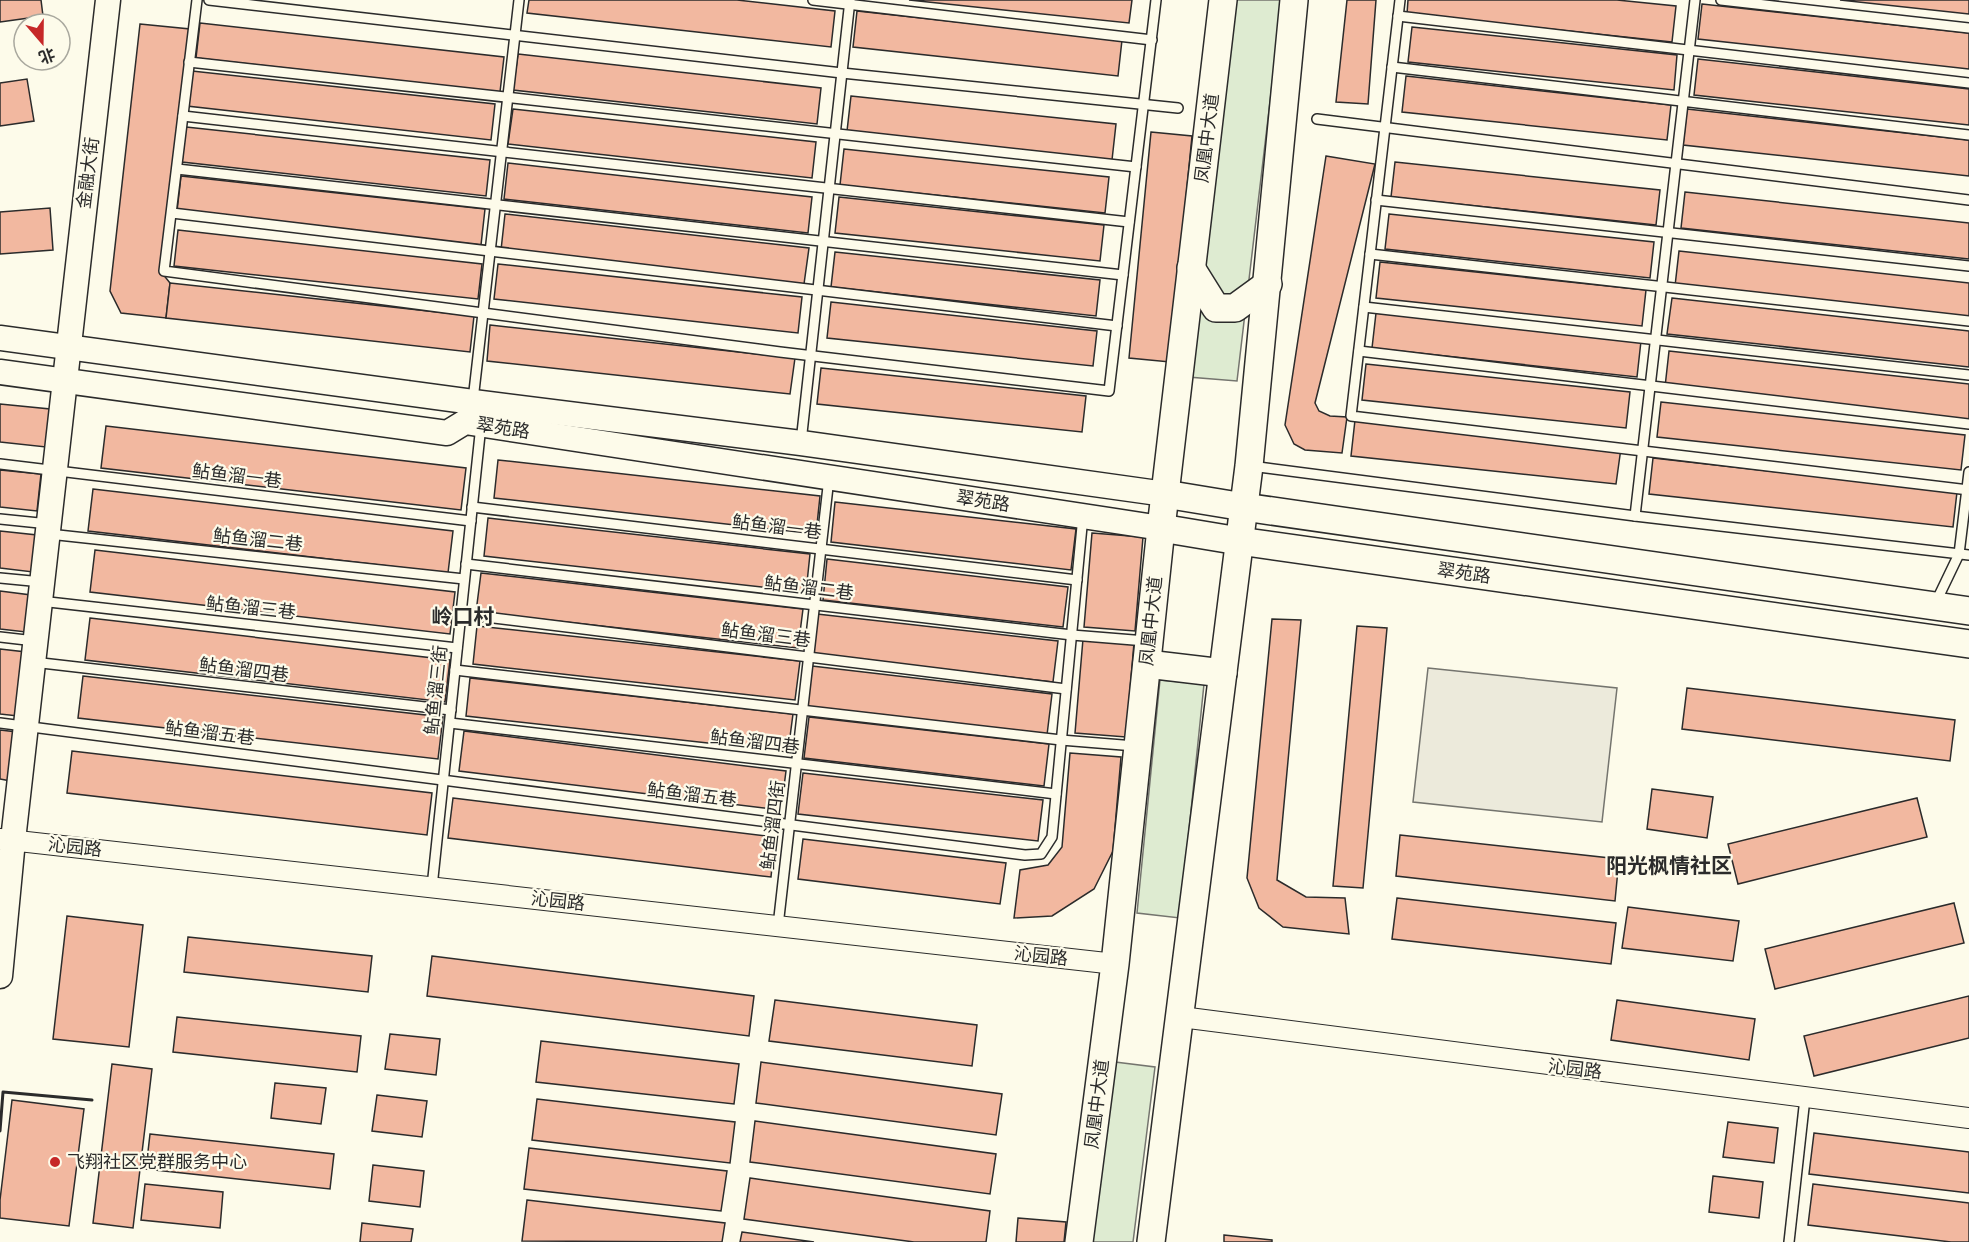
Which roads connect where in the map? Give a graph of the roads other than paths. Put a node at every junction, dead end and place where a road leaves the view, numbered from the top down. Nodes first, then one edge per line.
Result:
1 (108, 0) edge
2 (197, 0) edge
3 (209, 0) edge
4 (519, 0) edge
5 (813, 0) edge
6 (1156, 0) edge
7 (1223, 0) edge
8 (1294, 0) edge
9 (1400, 0) edge
10 (1695, 0) edge
11 (1721, 0) edge
12 (850, 2) edge
13 (1398, 16) junction
14 (1969, 28) edge
15 (515, 35) junction
16 (1152, 40) junction
17 (1689, 50) junction
18 (189, 62) junction
19 (1392, 67) junction
20 (842, 73) junction
21 (1969, 83) edge
22 (508, 97) junction
23 (1683, 101) junction
24 (1143, 105) junction
25 (1179, 108) dead end
26 (183, 116) junction
27 (1317, 119) dead end
28 (1385, 127) junction
29 (835, 134) junction
30 (1969, 135) edge
31 (502, 152) junction
32 (1677, 163) junction
33 (1136, 167) junction
34 (177, 169) junction
35 (829, 188) junction
36 (1376, 200) junction
37 (1969, 200) edge
38 (496, 205) junction
39 (172, 213) junction
40 (1129, 222) junction
41 (1669, 232) junction
42 (823, 242) junction
43 (490, 251) junction
44 (1370, 254) junction
45 (1969, 266) edge
46 (1191, 268) junction
47 (1123, 275) junction
48 (1268, 284) junction
49 (1662, 287) junction
50 (818, 290) junction
51 (1364, 308) junction
52 (483, 312) junction
53 (1969, 321) edge
54 (1117, 326) junction
55 (0, 338) edge
56 (1656, 340) junction
57 (68, 347) junction
58 (1359, 351) junction
59 (811, 355) junction
60 (0, 372) edge
61 (1969, 375) edge
62 (65, 381) junction
63 (1651, 386) junction
64 (473, 402) junction
65 (1969, 424) edge
66 (481, 425) junction
67 (801, 443) junction
68 (1643, 451) junction
69 (0, 464) edge
70 (1250, 466) junction
71 (54, 471) junction
72 (1969, 472) edge
73 (829, 478) junction
74 (1968, 490) edge
75 (1165, 494) junction
76 (472, 507) junction
77 (1244, 507) junction
78 (1083, 516) junction
79 (1635, 516) junction
80 (0, 519) edge
81 (471, 521) junction
82 (1161, 528) junction
83 (48, 529) junction
84 (1239, 542) junction
85 (821, 549) junction
86 (1959, 554) junction
87 (1969, 555) edge
88 (466, 564) junction
89 (0, 578) edge
90 (465, 579) junction
91 (1077, 580) junction
92 (41, 592) junction
93 (815, 605) junction
94 (1934, 606) junction
95 (1969, 611) edge
96 (461, 614) junction
97 (1072, 635) junction
98 (0, 637) edge
99 (1969, 644) edge
100 (457, 648) junction
101 (34, 652) junction
102 (1148, 653) junction
103 (809, 657) junction
104 (455, 669) junction
105 (1223, 673) junction
106 (1066, 689) junction
107 (451, 710) junction
108 (803, 710) junction
109 (0, 723) edge
110 (450, 723) junction
111 (26, 726) junction
112 (1061, 740) junction
113 (1138, 746) junction
114 (796, 763) junction
115 (444, 780) junction
116 (1056, 794) junction
117 (789, 824) junction
118 (6, 839) edge
119 (432, 887) junction
120 (778, 926) junction
121 (1115, 964) junction
122 (0, 976) edge
123 (1181, 1017) junction
124 (1805, 1098) junction
125 (1969, 1118) edge
126 (1079, 1242) edge
127 (1151, 1242) edge
128 (1789, 1242) edge

1 - 57 street, 金融大街
2 - 18 lane
3 - 15 lane
4 - 15 lane
5 - 12 lane
6 - 16 lane
7 - 46 main road, 凤凰中大道
8 - 48 main road
9 - 13 lane
10 - 17 lane
11 - 14 lane
12 - 16 lane
12 - 20 lane
13 - 17 lane
13 - 19 lane
15 - 20 lane
15 - 22 lane
16 - 24 lane
17 - 21 lane
17 - 23 lane
18 - 22 lane
18 - 26 lane
19 - 23 lane
19 - 28 lane
20 - 24 lane
20 - 29 lane
22 - 29 lane
22 - 31 lane
23 - 30 lane
23 - 32 lane
24 - 25 lane
24 - 33 lane
26 - 31 lane
26 - 34 lane
27 - 28 lane
28 - 32 lane
28 - 36 lane
29 - 33 lane
29 - 35 lane
31 - 35 lane
31 - 38 lane
32 - 37 lane
32 - 41 lane
33 - 40 lane
34 - 38 lane
34 - 39 lane
35 - 40 lane
35 - 42 lane
36 - 41 lane
36 - 44 lane
38 - 42 lane
38 - 43 lane
39 - 43 lane
39 - 52 lane
40 - 47 lane
41 - 45 lane
41 - 49 lane
42 - 47 lane
42 - 50 lane
43 - 50 lane
43 - 52 lane
44 - 49 lane
44 - 51 lane
46 - 48 main road
46 - 75 main road, 凤凰中大道
47 - 54 lane
48 - 70 main road
49 - 53 lane
49 - 56 lane
50 - 54 lane
50 - 59 lane
51 - 56 lane
51 - 58 lane
52 - 59 lane
52 - 64 lane
54 - 59 lane
55 - 57 street, 翠苑路
56 - 61 lane
56 - 63 lane
57 - 62 street, 金融大街
57 - 64 street, 翠苑路
58 - 63 lane
58 - 68 lane
59 - 67 lane
60 - 62 street, 翠苑路
62 - 66 street, 翠苑路
62 - 71 street, 金融大街
63 - 65 lane
63 - 68 lane
64 - 67 street, 翠苑路
66 - 73 street, 翠苑路
66 - 76 lane, 鲇鱼溜三街
67 - 75 street, 翠苑路
68 - 74 lane
68 - 79 lane
69 - 71 lane, 鲇鱼溜一巷
70 - 77 main road
70 - 79 lane
71 - 81 lane, 鲇鱼溜一巷
71 - 83 street, 金融大街
72 - 74 lane
73 - 78 street, 翠苑路
73 - 85 lane, 鲇鱼溜四街
74 - 86 lane
75 - 77 main road, 翠苑路
75 - 82 main road, 凤凰中大道
76 - 81 lane, 鲇鱼溜三街
76 - 85 lane, 鲇鱼溜一巷
77 - 84 main road
77 - 94 main road, 翠苑路
78 - 82 street, 翠苑路
78 - 91 lane, 鲇鱼溜五巷
79 - 86 lane
80 - 83 lane, 鲇鱼溜二巷
81 - 88 lane, 鲇鱼溜三街
82 - 84 main road, 翠苑路
82 - 102 main road, 凤凰中大道
83 - 90 lane, 鲇鱼溜二巷
83 - 92 street, 金融大街
84 - 99 main road, 翠苑路
84 - 105 main road
85 - 91 lane, 鲇鱼溜一巷
85 - 93 lane, 鲇鱼溜四街
86 - 87 lane
86 - 94 lane
88 - 90 lane, 鲇鱼溜三街
88 - 93 lane, 鲇鱼溜二巷
89 - 92 lane, 鲇鱼溜三巷
90 - 96 lane, 鲇鱼溜三街
91 - 97 lane, 鲇鱼溜五巷
92 - 100 lane, 鲇鱼溜三巷
92 - 101 street, 金融大街
93 - 97 lane, 鲇鱼溜二巷
93 - 103 lane, 鲇鱼溜四街
94 - 95 main road, 翠苑路
96 - 100 lane, 鲇鱼溜三街
96 - 103 lane, 鲇鱼溜三巷
97 - 102 lane, 鲇鱼溜二巷
97 - 106 lane, 鲇鱼溜五巷
98 - 101 lane, 鲇鱼溜四巷
100 - 104 lane, 鲇鱼溜三街
101 - 107 lane, 鲇鱼溜四巷
101 - 111 street, 金融大街
102 - 105 main road
102 - 113 main road, 凤凰中大道
103 - 106 lane, 鲇鱼溜三巷
103 - 108 lane, 鲇鱼溜四街
104 - 107 lane, 鲇鱼溜三街
104 - 108 lane
105 - 123 main road
106 - 112 lane, 鲇鱼溜五巷
107 - 110 lane, 鲇鱼溜三街
108 - 112 lane
108 - 114 lane, 鲇鱼溜四街
109 - 111 lane, 鲇鱼溜五巷
110 - 114 lane, 鲇鱼溜四巷
110 - 115 lane, 鲇鱼溜三街
111 - 115 lane, 鲇鱼溜五巷
111 - 118 street, 金融大街
112 - 113 lane
112 - 116 lane, 鲇鱼溜五巷
113 - 121 main road, 凤凰中大道
114 - 116 lane, 鲇鱼溜四巷
114 - 117 lane, 鲇鱼溜四街
115 - 117 lane, 鲇鱼溜五巷
115 - 119 lane, 鲇鱼溜三街
116 - 117 lane, 鲇鱼溜五巷
117 - 120 lane, 鲇鱼溜四街
118 - 119 street, 沁园路
118 - 122 street, 金融大街
119 - 120 street, 沁园路
120 - 121 street, 沁园路
121 - 126 main road, 凤凰中大道
123 - 124 street, 沁园路
123 - 127 main road
124 - 125 street, 沁园路
124 - 128 lane

